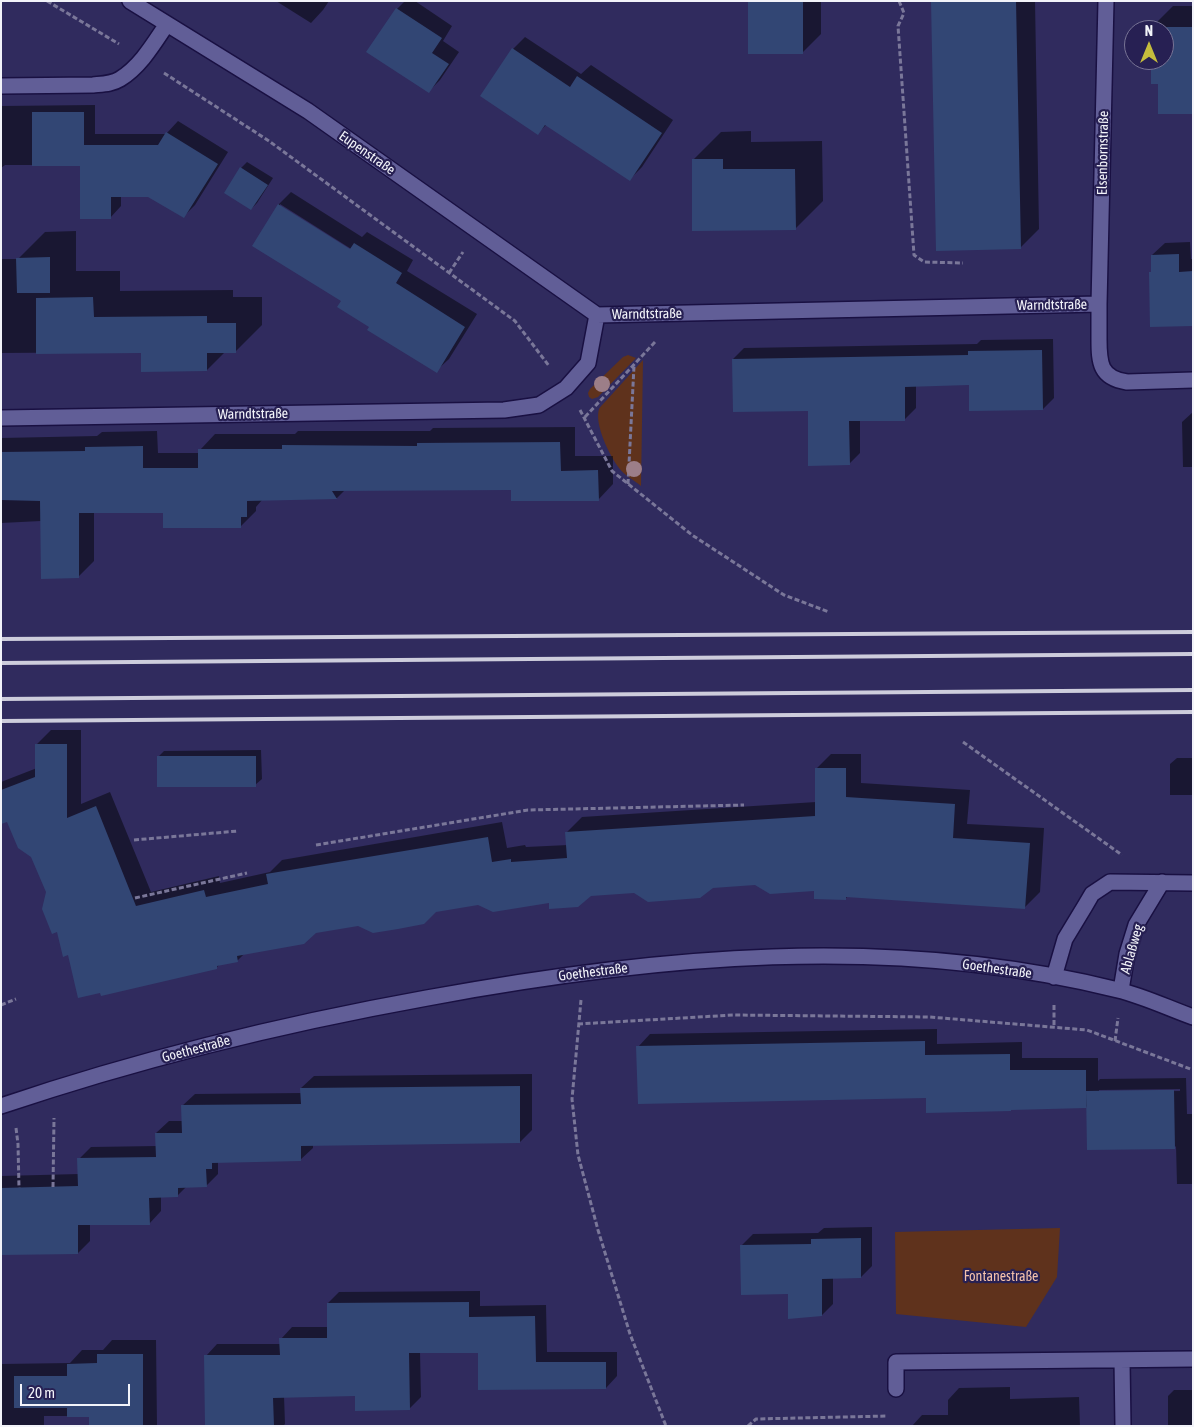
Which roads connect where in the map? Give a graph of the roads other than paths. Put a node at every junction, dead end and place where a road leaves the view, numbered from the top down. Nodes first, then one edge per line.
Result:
1 (130, 1) edge
2 (1106, 1) edge
3 (167, 24) junction
4 (1, 86) edge
5 (1099, 304) junction
6 (598, 315) junction
7 (1193, 380) edge
8 (1, 418) edge
9 (1162, 882) junction
10 (1193, 883) edge
11 (1054, 977) junction
12 (1120, 990) junction
13 (1193, 1016) edge
14 (6, 1105) edge
15 (1193, 1359) edge
16 (1122, 1361) junction
17 (896, 1389) road end
18 (1124, 1426) edge

1 - 3 street, Eupenstraße
2 - 5 street, Elsenbornstraße
3 - 4 street
3 - 6 street, Eupenstraße
5 - 6 street, Warndtstraße
5 - 7 street, Warndtstraße
6 - 8 street, Warndtstraße
9 - 10 street
9 - 11 street
9 - 12 street, Ablaßweg
11 - 12 street, Goethestraße
11 - 14 street, Goethestraße
12 - 13 street, Goethestraße
15 - 16 street
16 - 17 street
16 - 18 street

